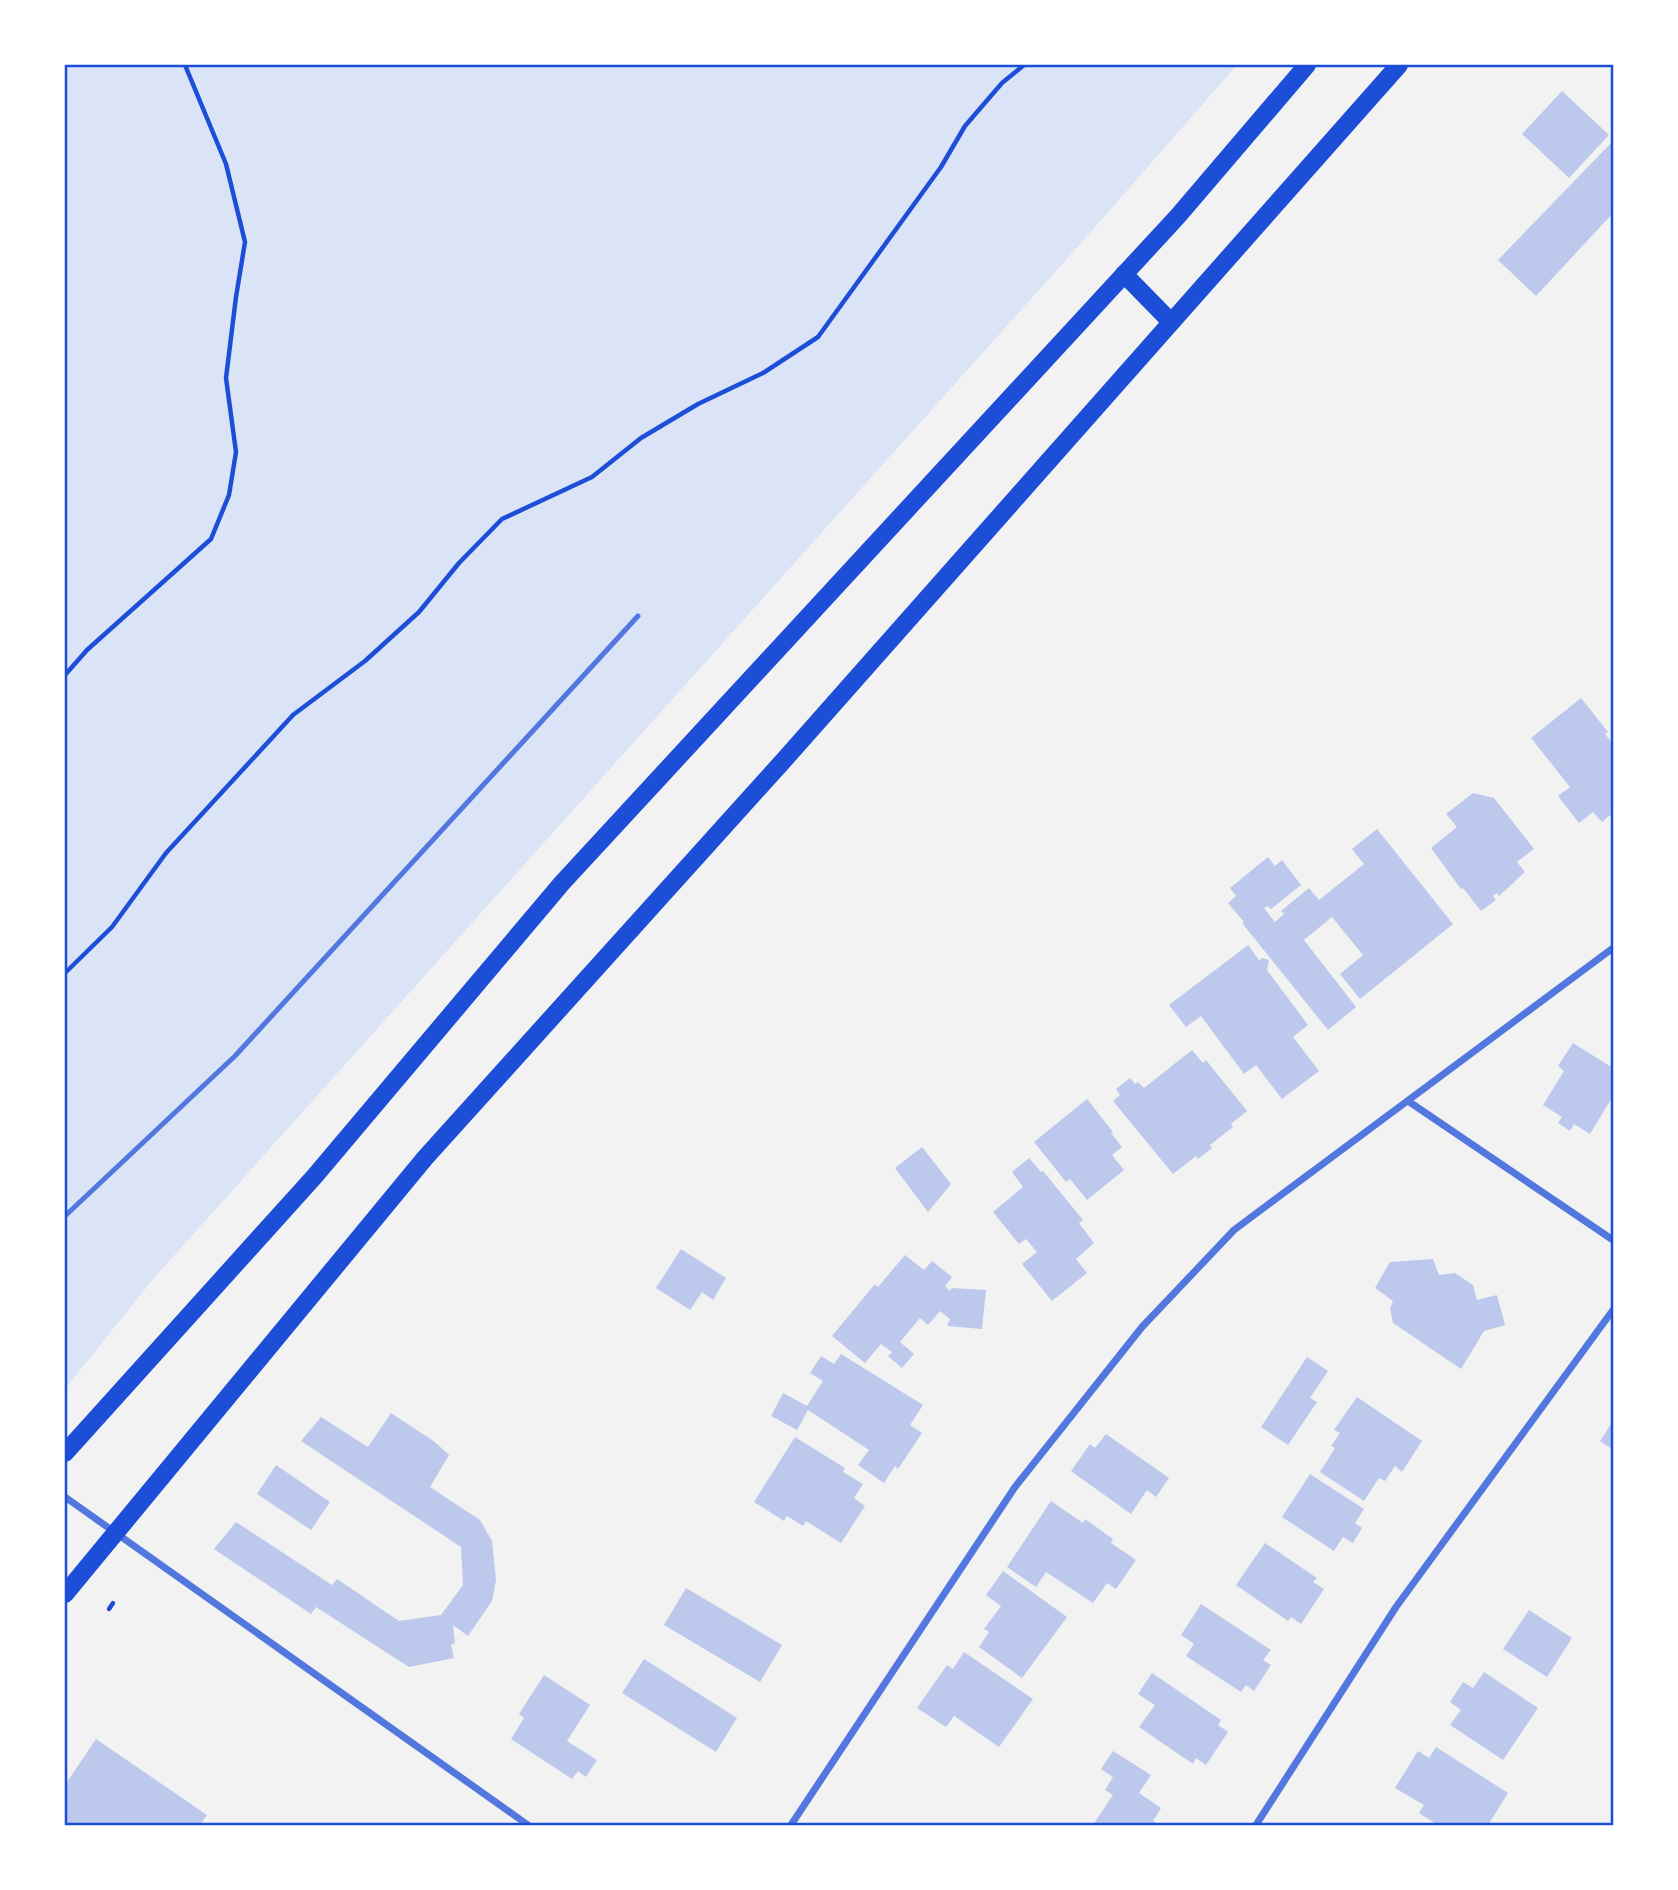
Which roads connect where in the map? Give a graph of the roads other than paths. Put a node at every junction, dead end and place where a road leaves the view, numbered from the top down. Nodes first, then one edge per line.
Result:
1 (1307, 65) edge
2 (1399, 65) edge
3 (1124, 274) junction
4 (1171, 322) junction
5 (638, 616) dead end
6 (1613, 948) edge
7 (1408, 1101) junction
8 (65, 1216) edge
9 (1613, 1240) edge
10 (1613, 1310) edge
11 (65, 1453) edge
12 (65, 1497) edge
13 (115, 1534) junction
14 (65, 1594) edge
15 (528, 1825) edge
16 (791, 1825) edge
17 (1256, 1825) edge

1 - 3 main road
2 - 4 main road
3 - 4 main road
3 - 11 main road
4 - 13 main road
5 - 8 lane
6 - 7 street
7 - 9 street
7 - 16 street
10 - 17 street
12 - 13 street
13 - 14 main road
13 - 15 street

